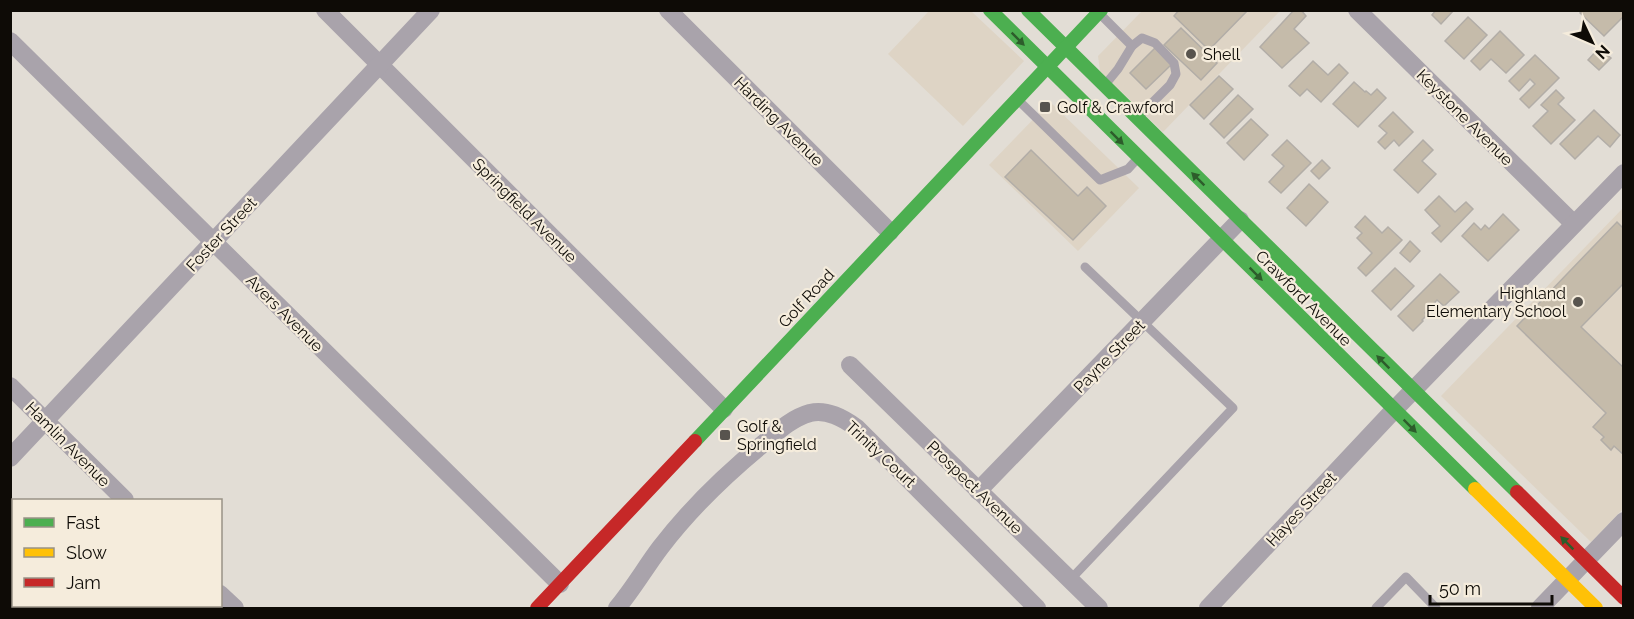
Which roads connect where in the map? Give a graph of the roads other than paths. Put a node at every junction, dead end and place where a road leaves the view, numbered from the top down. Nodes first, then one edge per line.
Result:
1 (325, 10) edge
2 (431, 10) edge
3 (668, 10) edge
4 (990, 10) edge
5 (1028, 10) edge
6 (1357, 10) edge
7 (1099, 12) edge
8 (10, 41) edge
9 (1132, 46) junction
10 (1065, 47) junction
11 (380, 65) junction
12 (1046, 67) junction
13 (1104, 86) junction
14 (1016, 99) junction
15 (1137, 118) junction
16 (1138, 158) junction
17 (1623, 173) edge
18 (1240, 220) junction
19 (1574, 224) junction
20 (890, 232) junction
21 (1221, 240) junction
22 (213, 242) junction
23 (1085, 267) dead end
24 (1142, 321) junction
25 (850, 365) dead end
26 (10, 386) edge
27 (1413, 391) junction
28 (724, 409) junction
29 (1394, 410) junction
30 (45, 421) junction
31 (10, 458) edge
32 (978, 491) junction
33 (123, 499) edge
34 (1623, 522) edge
35 (1586, 561) junction
36 (1070, 580) junction
37 (1567, 580) junction
38 (560, 584) junction
39 (222, 596) edge
40 (1623, 598) edge
41 (235, 609) edge
42 (537, 609) edge
43 (617, 609) edge
44 (1037, 609) edge
45 (1099, 609) edge
46 (1208, 609) edge
47 (1376, 609) edge
48 (1436, 609) edge
49 (1540, 609) edge
50 (1596, 609) edge

1 - 11 street, Springfield Avenue
2 - 11 street, Foster Street
3 - 20 street, Harding Avenue
4 -> 12 main road, Crawford Avenue
5 - 10 main road, Crawford Avenue
6 - 19 street, Keystone Avenue
7 - 9 lane
7 - 10 main road, Golf Road
8 - 22 street, Avers Avenue
9 - 13 lane
9 - 15 lane
10 - 12 main road, Golf Road
10 - 13 main road, Crawford Avenue
11 - 22 street, Foster Street
11 - 28 street, Springfield Avenue
12 - 14 main road, Golf Road
12 -> 16 main road, Crawford Avenue
13 - 15 main road, Crawford Avenue
14 - 16 lane
14 - 20 main road, Golf Road
18 -> 15 main road, Crawford Avenue
16 - 21 main road, Crawford Avenue
17 - 19 street
18 - 21 street, Payne Street
27 -> 18 main road, Crawford Avenue
19 - 27 street
20 - 28 main road, Golf Road
21 - 24 street, Payne Street
21 -> 29 main road, Crawford Avenue
22 - 30 street, Foster Street
22 - 38 street, Avers Avenue
23 - 24 lane
24 - 32 street, Payne Street
24 - 36 lane
25 - 32 street, Prospect Avenue
26 - 30 street, Hamlin Avenue
27 - 29 street
35 -> 27 main road, Crawford Avenue
28 - 38 main road, Golf Road
29 -> 37 main road, Crawford Avenue
29 - 46 street, Hayes Street
30 - 31 street, Foster Street
30 - 33 street, Hamlin Avenue
32 - 36 street, Prospect Avenue
34 - 35 street
35 - 37 street
35 - 40 main road, Crawford Avenue
36 - 45 street, Prospect Avenue
37 - 49 street
37 - 50 main road, Crawford Avenue
38 - 42 main road, Golf Road
39 - 41 street
43 - 44 street, Trinity Court
47 - 48 lane

